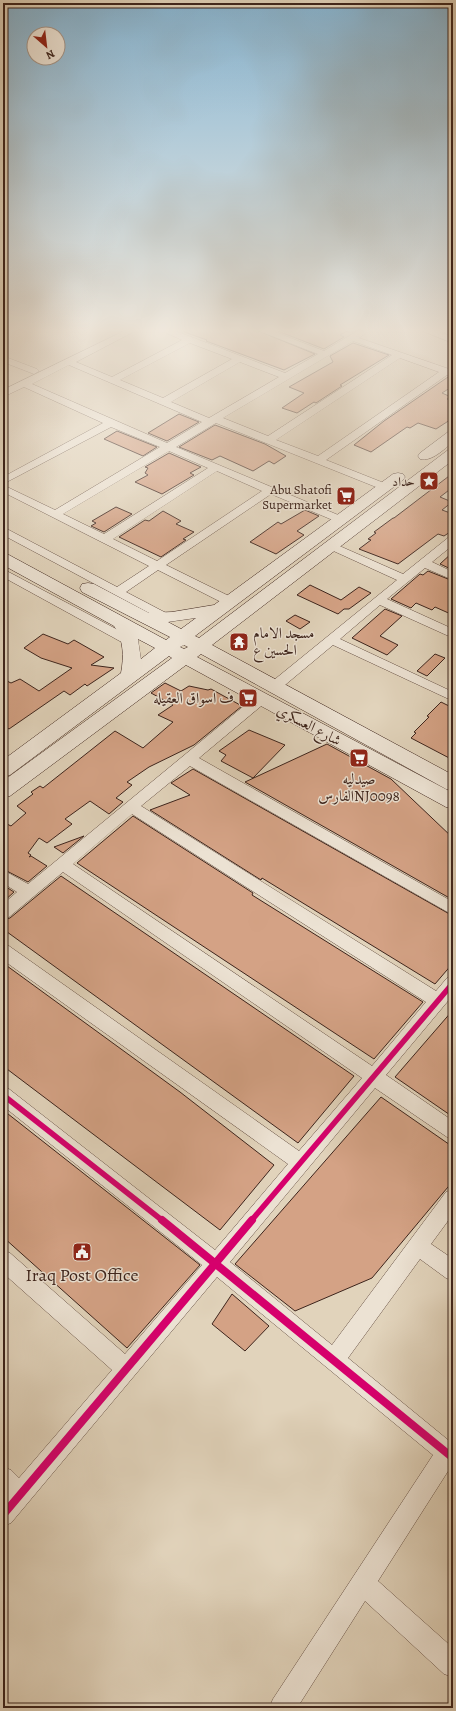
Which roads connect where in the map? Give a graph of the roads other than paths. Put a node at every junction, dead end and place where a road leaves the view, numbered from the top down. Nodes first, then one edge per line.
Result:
1 (82, 410) edge
2 (187, 410) edge
3 (230, 410) edge
4 (315, 410) edge
5 (395, 410) edge
6 (213, 420) junction
7 (111, 423) junction
8 (453, 435) edge
9 (269, 440) junction
10 (171, 447) junction
11 (453, 453) edge
12 (319, 460) junction
13 (216, 467) junction
14 (3, 481) edge
15 (399, 481) junction
16 (3, 488) edge
17 (269, 490) junction
18 (55, 514) junction
19 (340, 520) junction
20 (3, 531) edge
21 (104, 539) junction
22 (453, 539) edge
23 (3, 543) edge
24 (331, 546) junction
25 (3, 558) edge
26 (424, 563) junction
27 (158, 566) junction
28 (3, 572) edge
29 (453, 576) edge
30 (405, 579) junction
31 (122, 594) junction
32 (379, 600) junction
33 (224, 605) junction
34 (87, 618) junction
35 (129, 618) junction
36 (166, 618) junction
37 (453, 634) edge
38 (182, 636) junction
39 (332, 640) junction
40 (131, 642) junction
41 (200, 646) junction
42 (167, 647) junction
43 (185, 657) junction
44 (130, 674) junction
45 (268, 693) junction
46 (453, 697) edge
47 (189, 759) junction
48 (5, 766) edge
49 (453, 784) edge
50 (3, 791) edge
51 (453, 802) edge
52 (131, 807) junction
53 (62, 864) junction
54 (3, 876) edge
55 (29, 892) junction
56 (453, 909) edge
57 (3, 913) edge
58 (3, 950) edge
59 (453, 983) edge
60 (438, 1001) junction
61 (373, 1078) junction
62 (3, 1095) edge
63 (453, 1131) edge
64 (300, 1163) junction
65 (453, 1198) edge
66 (418, 1246) junction
67 (3, 1260) edge
68 (216, 1264) junction
69 (453, 1271) edge
70 (333, 1360) junction
71 (126, 1369) junction
72 (450, 1455) edge
73 (3, 1478) edge
74 (20, 1495) junction
75 (3, 1515) edge
76 (363, 1583) junction
77 (453, 1665) edge
78 (282, 1708) edge

1 - 7 street
2 - 6 street
3 - 6 street
4 - 9 street
5 - 12 street
6 - 9 street
6 - 10 street
7 - 10 street
7 - 14 street
8 - 15 main road
9 - 12 street
10 - 13 street
10 - 18 street
11 - 15 main road
12 - 15 street
13 - 17 street
13 - 21 street
15 - 19 main road
15 - 24 main road
16 - 18 street
17 - 19 street
17 - 27 street
18 - 21 street
19 - 33 main road
20 - 31 street
21 - 27 street
22 - 26 street
23 - 35 main road
24 - 30 street
24 - 41 main road
25 - 35 main road
26 - 29 street
26 - 30 street
27 - 31 street
27 - 33 street
28 - 34 street
30 - 32 street
31 - 35 main road
31 - 36 street
32 - 37 street
32 - 39 street
33 - 36 main road
33 - 38 main road
34 - 35 main road
34 - 40 street
35 - 36 main road
35 - 38 main road, شارع العسكري
35 - 40 main road
35 - 42 main road, شارع العسكري
38 - 41 main road, شارع العسكري
38 - 42 main road
39 - 45 street
39 - 46 street
40 - 44 main road
41 - 43 main road
41 - 45 main road, شارع العسكري
42 - 43 main road, شارع العسكري
42 - 44 main road
43 - 45 main road, شارع العسكري
43 - 50 main road
44 - 48 main road
45 - 47 street
45 - 49 main road, شارع العسكري
45 - 51 main road, شارع العسكري
47 - 52 street
47 - 56 street
52 - 53 street
52 - 60 street
53 - 55 street
53 - 61 street
54 - 55 street
55 - 57 street
58 - 64 street
59 - 60 street
60 - 61 street
61 - 63 street
61 - 64 street
62 - 68 street
64 - 68 street
65 - 66 street
66 - 69 street
66 - 70 street
67 - 71 street
68 - 70 street
68 - 71 street
70 - 72 street
71 - 74 street
72 - 76 street
73 - 74 street
74 - 75 street
76 - 77 street
76 - 78 street

